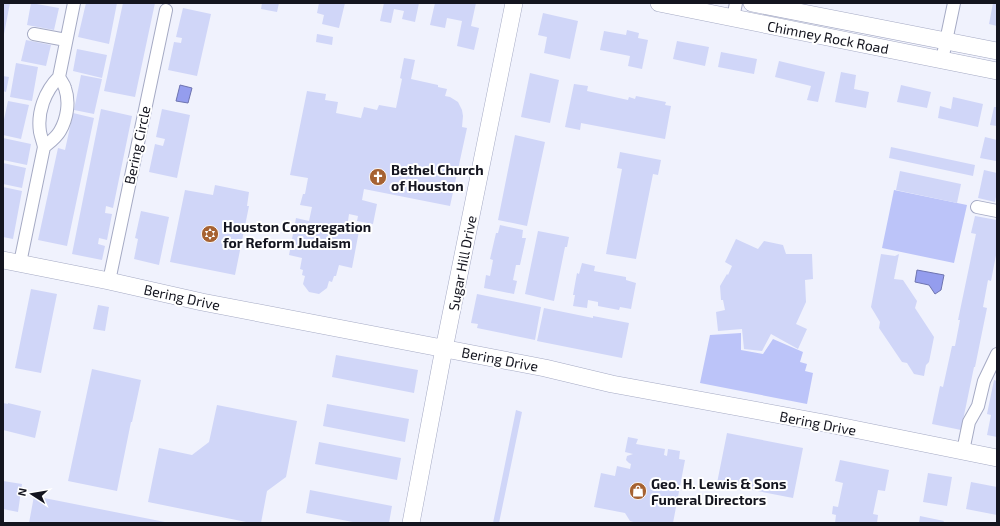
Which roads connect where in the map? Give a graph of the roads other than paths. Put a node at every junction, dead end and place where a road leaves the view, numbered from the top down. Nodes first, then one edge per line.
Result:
1 (74, 3) edge
2 (514, 3) edge
3 (659, 3) edge
4 (752, 3) edge
5 (954, 3) edge
6 (166, 10) dead end
7 (734, 10) edge
8 (34, 34) dead end
9 (66, 40) junction
10 (946, 41) junction
11 (997, 51) edge
12 (942, 60) junction
13 (997, 71) edge
14 (59, 77) junction
15 (44, 147) junction
16 (977, 207) dead end
17 (997, 211) edge
18 (3, 260) edge
19 (20, 263) junction
20 (109, 281) junction
21 (444, 349) junction
22 (997, 354) edge
23 (963, 451) junction
24 (997, 458) edge
25 (411, 523) edge

1 - 9 street
2 - 21 street, Sugar Hill Drive
3 - 7 street, Chimney Rock Road
4 - 10 street, Chimney Rock Road
5 - 10 street
6 - 20 street, Bering Circle
7 - 12 street, Chimney Rock Road
8 - 9 street
9 - 14 street
10 - 11 street, Chimney Rock Road
10 - 12 street
12 - 13 street, Chimney Rock Road
14 - 15 street
14 - 15 street
15 - 19 street
16 - 17 street
18 - 19 street, Bering Drive
19 - 20 street, Bering Drive
20 - 21 street, Bering Drive
21 - 23 street, Bering Drive
21 - 25 street, Sugar Hill Drive
22 - 23 street
23 - 24 street, Bering Drive

